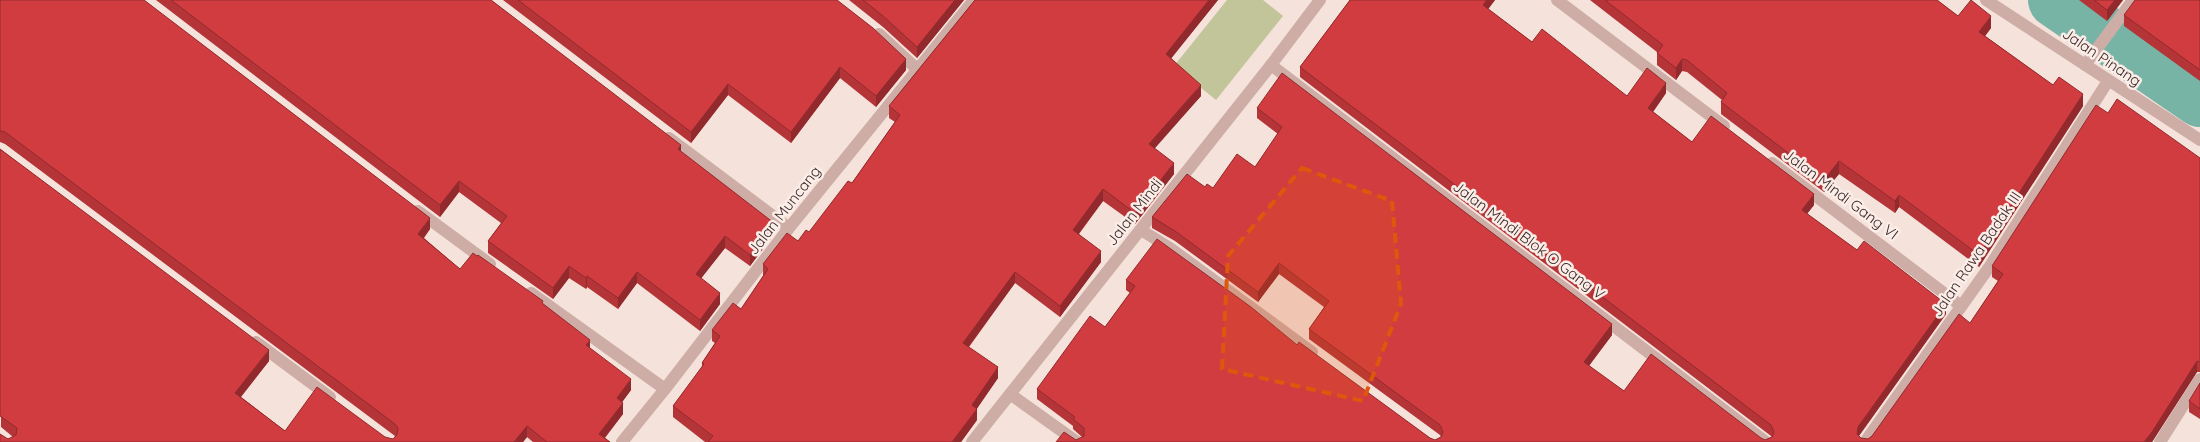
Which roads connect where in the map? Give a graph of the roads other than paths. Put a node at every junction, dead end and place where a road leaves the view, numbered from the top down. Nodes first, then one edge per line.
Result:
1 (974, 0) edge
2 (1320, 0) edge
3 (1557, 0) edge
4 (1986, 0) edge
5 (2134, 0) edge
6 (871, 28) edge
7 (2088, 62) junction
8 (1271, 65) junction
9 (918, 70) junction
10 (2108, 81) junction
11 (660, 130) edge
12 (1731, 132) edge
13 (2200, 140) edge
14 (1763, 156) edge
15 (407, 202) edge
16 (789, 228) junction
17 (1141, 230) junction
18 (499, 271) edge
19 (523, 288) edge
20 (1962, 306) junction
21 (247, 335) edge
22 (1323, 360) edge
23 (2200, 379) edge
24 (666, 389) junction
25 (1010, 394) junction
26 (342, 406) edge
27 (622, 442) edge
28 (972, 442) edge
29 (1077, 442) edge
30 (1766, 442) edge
31 (1865, 442) edge
32 (2160, 442) edge

1 - 9 street, Jalan Muncang
2 - 8 street, Jalan Mindi
3 - 12 street
4 - 7 street, Jalan Pinang
5 - 7 street
6 - 9 street
7 - 10 street, Jalan Pinang
8 - 17 street, Jalan Mindi
8 - 30 street, Jalan Mindi Blok O Gang V
9 - 16 street, Jalan Muncang
10 - 13 street, Jalan Pinang
10 - 20 street, Jalan Rawa Badak III
11 - 16 street
14 - 20 street, Jalan Mindi Gang VI
15 - 18 street
16 - 24 street, Jalan Muncang
17 - 22 street
17 - 25 street, Jalan Mindi
19 - 24 street
20 - 31 street, Jalan Rawa Badak III
21 - 26 street
23 - 32 street
24 - 27 street, Jalan Muncang
25 - 28 street, Jalan Mindi
25 - 29 street

